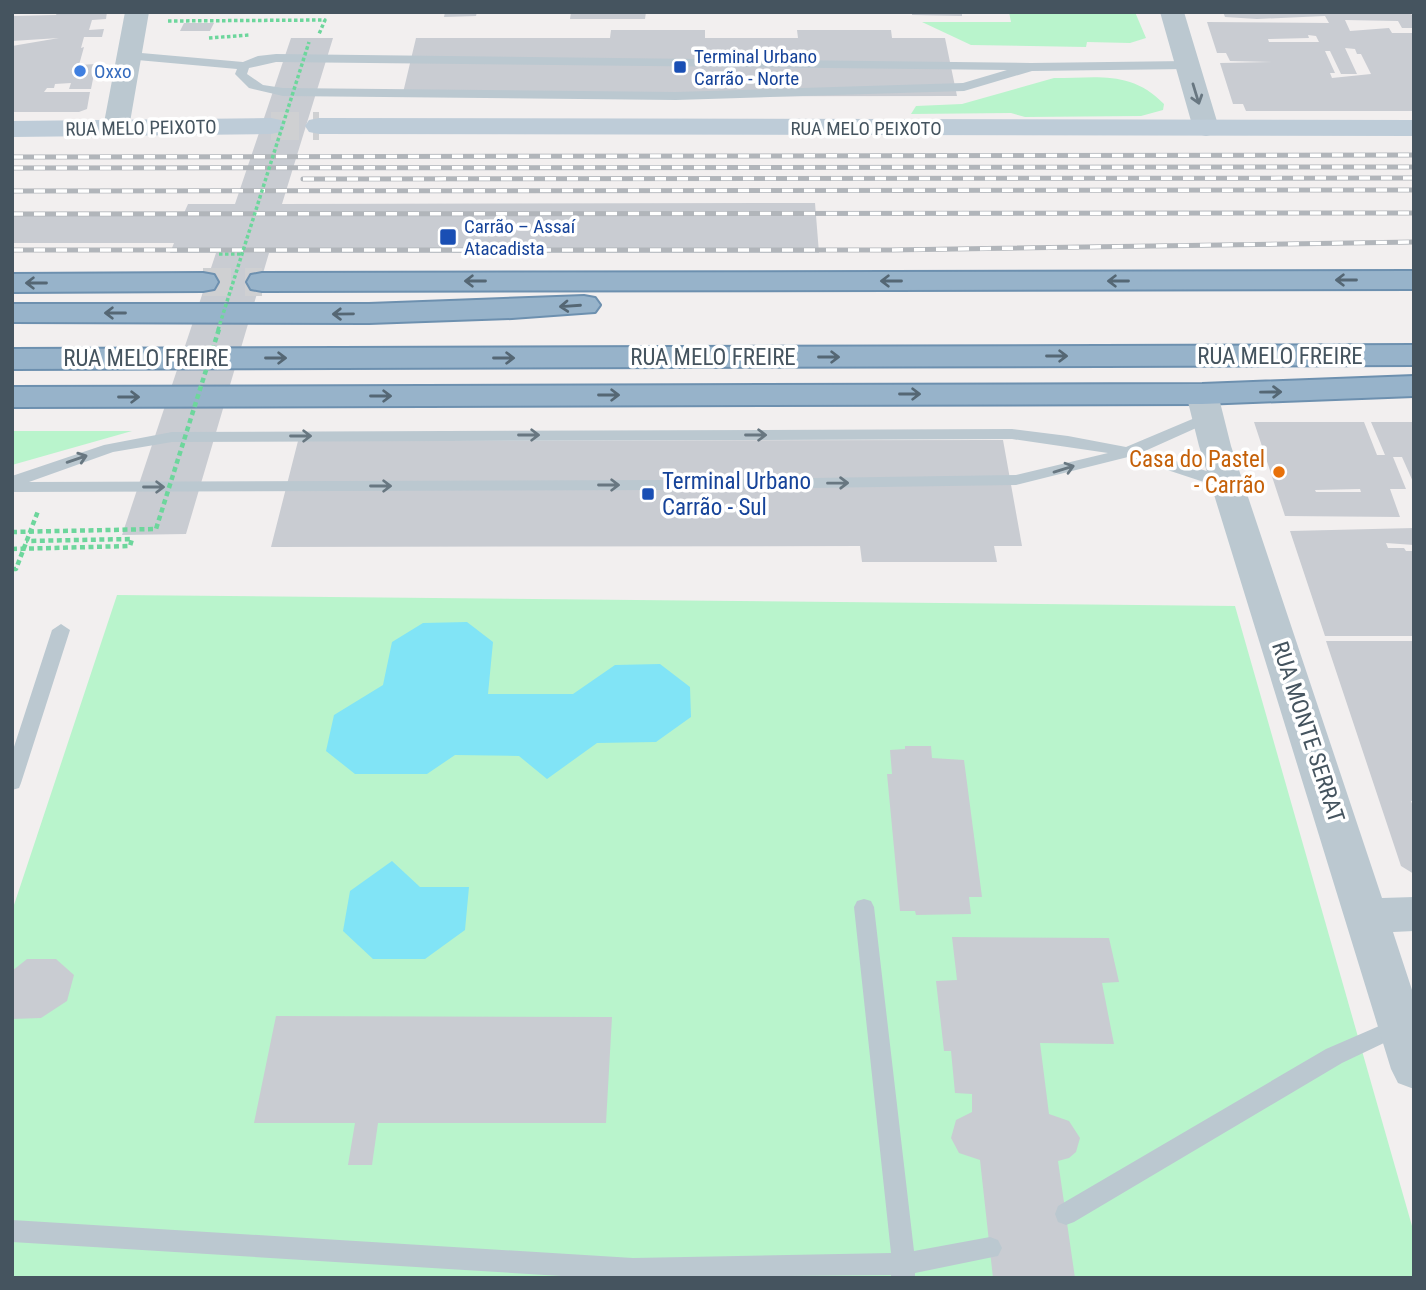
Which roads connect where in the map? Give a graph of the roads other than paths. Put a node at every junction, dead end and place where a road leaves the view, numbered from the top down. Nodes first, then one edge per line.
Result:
1 (1172, 12) edge
2 (136, 17) edge
3 (130, 55) junction
4 (1187, 65) junction
5 (244, 66) junction
6 (1031, 67) junction
7 (271, 126) tunnel mouth
8 (319, 126) tunnel mouth
9 (116, 128) junction
10 (1206, 128) junction
11 (1414, 128) edge
12 (12, 129) edge
13 (1414, 280) edge
14 (203, 282) tunnel mouth
15 (262, 282) tunnel mouth
16 (813, 282) junction
17 (12, 283) edge
18 (12, 313) edge
19 (1414, 355) edge
20 (12, 359) edge
21 (1414, 386) edge
22 (12, 397) edge
23 (1205, 406) junction
24 (1125, 451) junction
25 (1228, 484) junction
26 (12, 485) edge
27 (61, 630) dead end
28 (12, 783) edge
29 (864, 906) dead end
30 (1414, 914) edge
31 (1367, 915) junction
32 (1400, 1026) junction
33 (1414, 1069) edge
34 (1066, 1214) dead end
35 (12, 1231) edge
36 (990, 1248) dead end
37 (903, 1271) edge
38 (628, 1273) edge

1 - 4 street
2 - 3 street
3 - 5 lane
3 - 9 street
4 - 6 lane
4 -> 10 street
5 - 6 lane
5 - 6 lane
7 - 9 main road, RUA MELO PEIXOTO
8 - 10 main road, RUA MELO PEIXOTO
9 - 12 main road, RUA MELO PEIXOTO
10 - 11 main road, RUA MELO PEIXOTO
13 -> 16 highway
14 -> 17 highway
16 -> 15 highway
16 -> 18 highway
20 -> 19 highway, RUA MELO FREIRE
23 -> 21 highway
22 -> 23 highway
23 - 24 lane
23 - 25 street, RUA MONTE SERRAT
24 - 25 lane
26 -> 24 lane
26 -> 24 lane
25 - 31 street, RUA MONTE SERRAT
27 - 28 lane
29 - 37 lane
30 - 31 street
31 - 32 street, RUA MONTE SERRAT
32 - 33 street, RUA MONTE SERRAT
32 - 34 lane
35 - 38 lane
36 - 37 lane
37 - 38 lane

